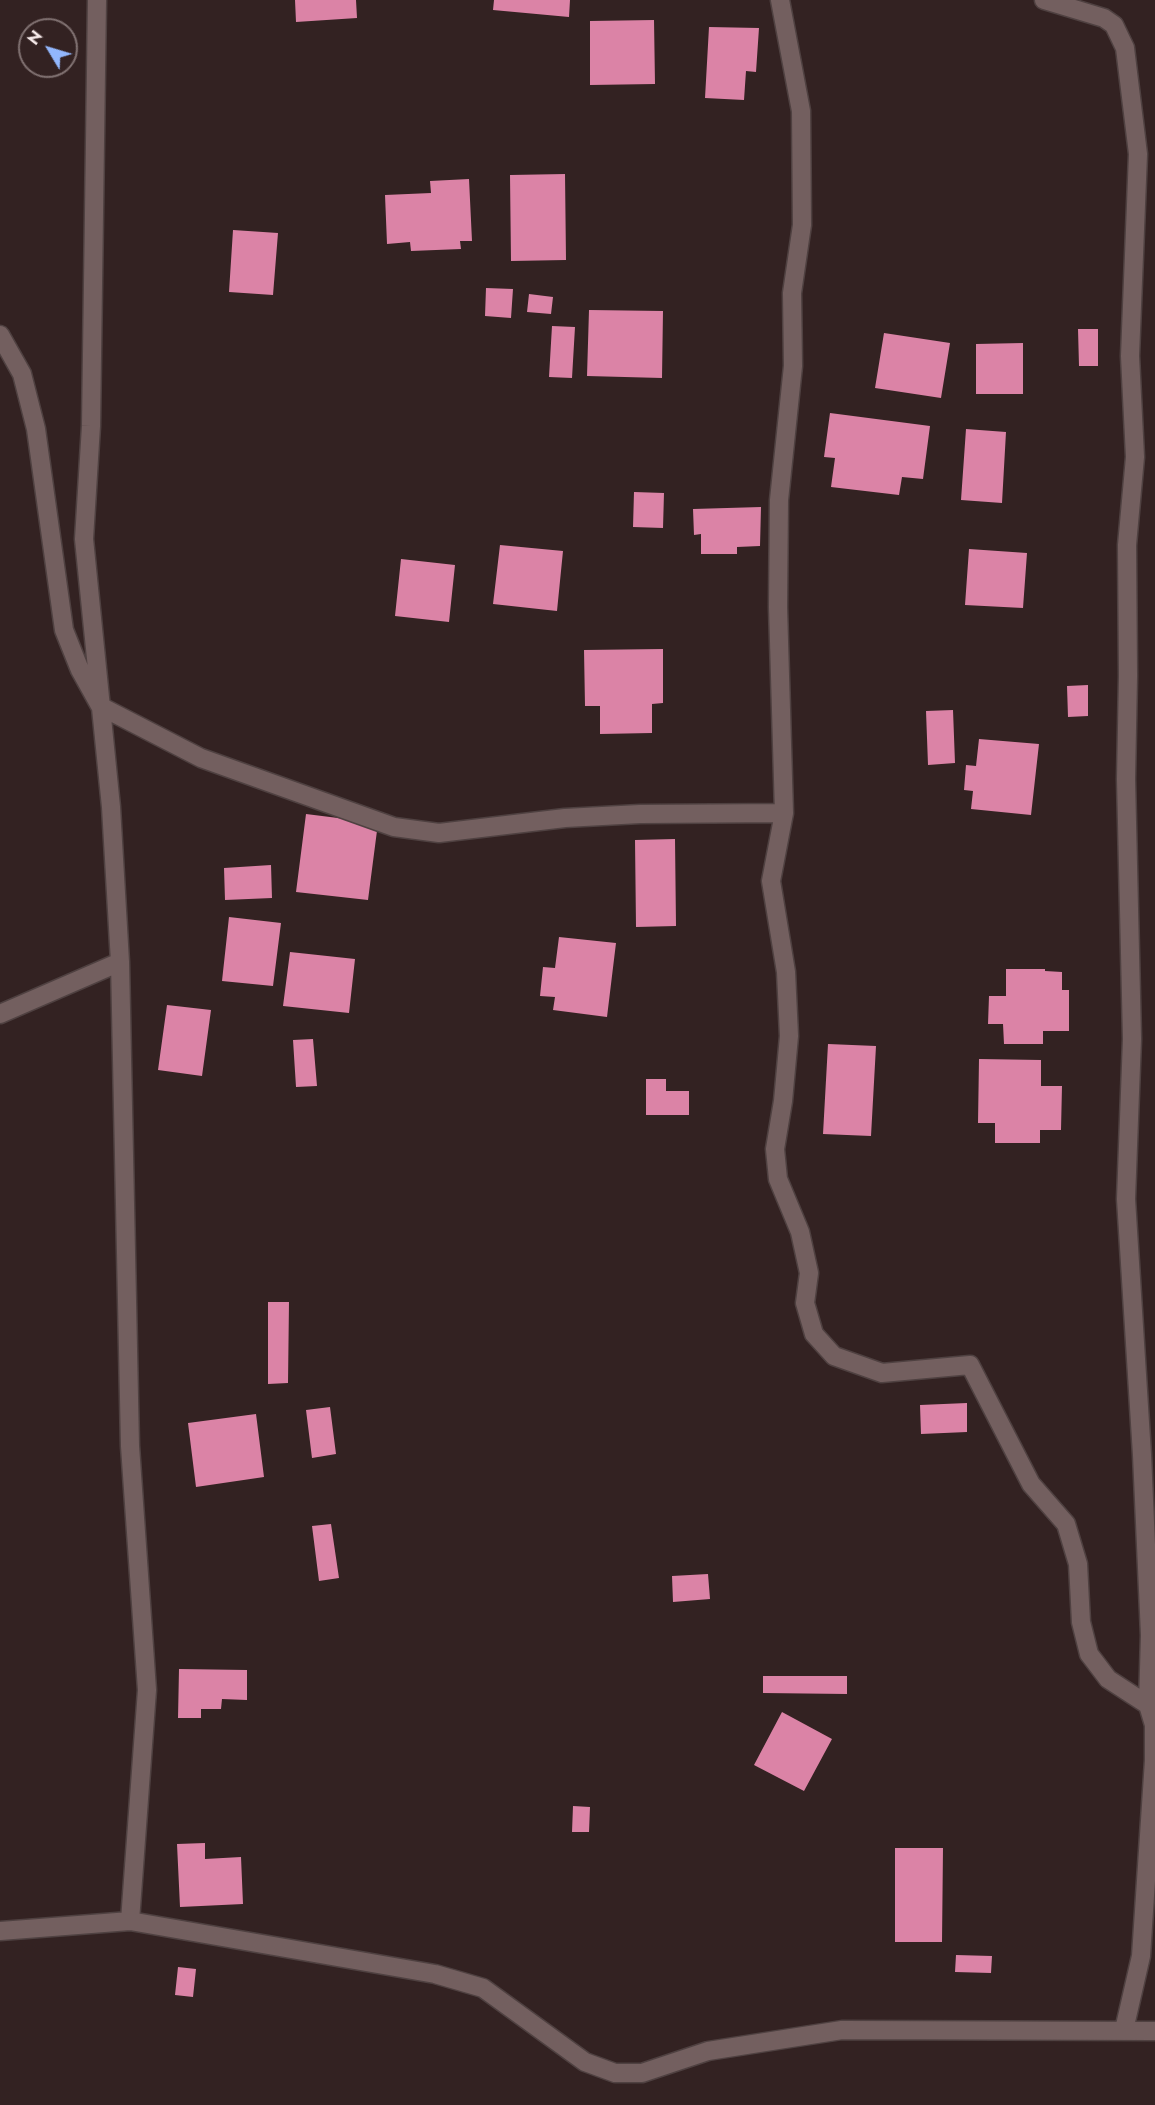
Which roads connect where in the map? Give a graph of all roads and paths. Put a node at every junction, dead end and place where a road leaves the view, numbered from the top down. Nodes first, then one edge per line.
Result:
1 (97, 0) edge
2 (780, 0) edge
3 (1044, 0) edge
4 (0, 335) edge
5 (100, 706) junction
6 (784, 813) junction
7 (120, 962) junction
8 (0, 1014) edge
9 (1148, 1704) junction
10 (130, 1921) junction
11 (0, 1931) edge
12 (1124, 2030) junction
13 (1155, 2031) edge

1 - 5 street
2 - 6 street
3 - 9 street
4 - 5 street
5 - 6 street
5 - 7 street
6 - 9 street
7 - 8 street
7 - 10 street
9 - 12 street
10 - 11 street
10 - 12 street
12 - 13 street

